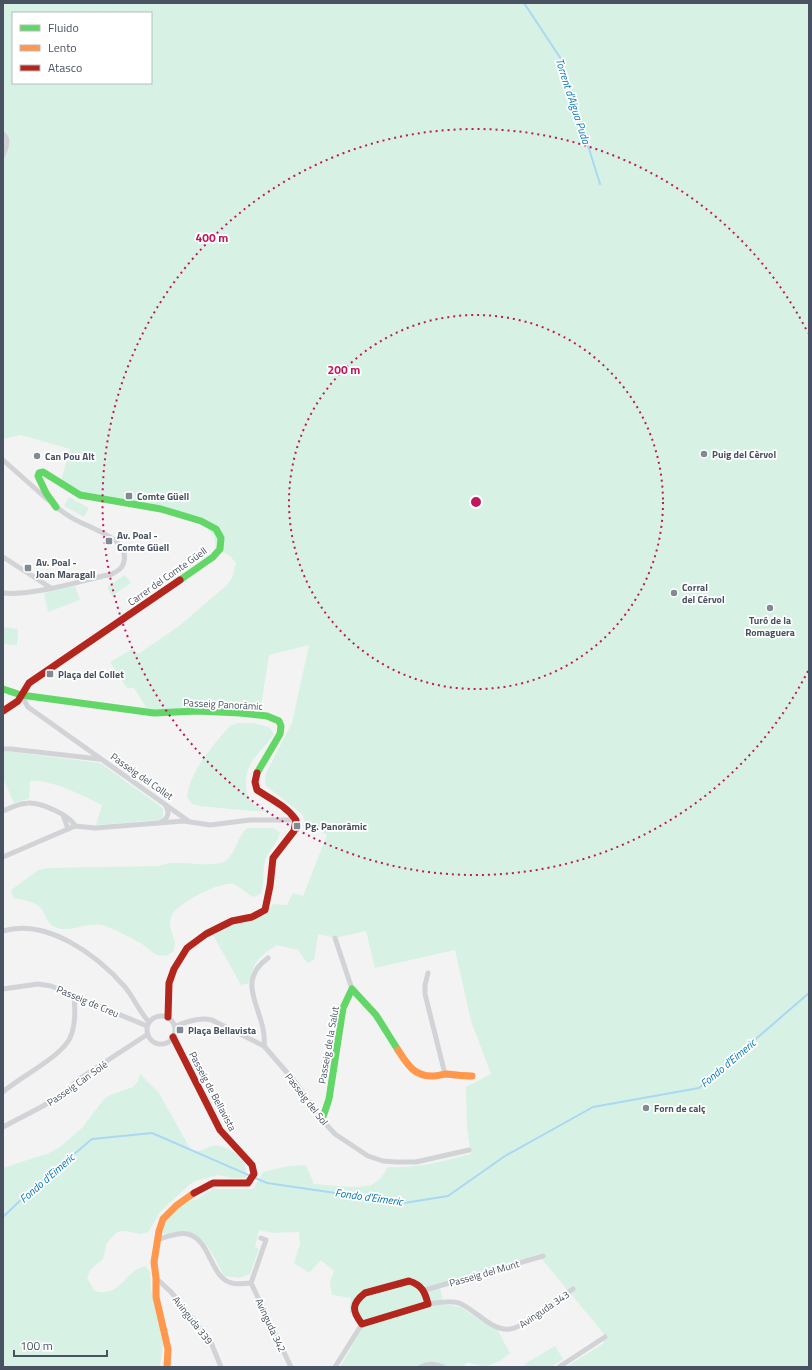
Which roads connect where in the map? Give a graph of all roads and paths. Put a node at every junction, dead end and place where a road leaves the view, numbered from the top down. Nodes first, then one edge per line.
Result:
1 (3, 134) edge
2 (3, 155) edge
3 (3, 460) edge
4 (56, 506) junction
5 (3, 558) edge
6 (51, 588) junction
7 (3, 593) edge
8 (3, 689) edge
9 (21, 695) junction
10 (3, 711) edge
11 (85, 748) junction
12 (3, 749) edge
13 (84, 757) junction
14 (100, 759) junction
15 (166, 805) junction
16 (3, 811) edge
17 (63, 815) junction
18 (296, 820) junction
19 (187, 821) junction
20 (159, 823) junction
21 (75, 826) junction
22 (68, 829) junction
23 (3, 857) edge
24 (3, 931) edge
25 (335, 938) dead end
26 (268, 958) dead end
27 (428, 972) dead end
28 (3, 989) edge
29 (352, 989) junction
30 (74, 995) junction
31 (168, 1017) junction
32 (148, 1024) junction
33 (175, 1026) junction
34 (148, 1034) junction
35 (173, 1037) junction
36 (264, 1046) junction
37 (444, 1074) junction
38 (472, 1076) dead end
39 (3, 1092) edge
40 (322, 1120) junction
41 (3, 1127) edge
42 (469, 1150) dead end
43 (261, 1238) dead end
44 (157, 1240) junction
45 (542, 1256) dead end
46 (156, 1278) junction
47 (251, 1283) junction
48 (573, 1289) dead end
49 (425, 1290) junction
50 (428, 1304) junction
51 (362, 1324) junction
52 (605, 1337) dead end
53 (167, 1367) edge
54 (221, 1367) edge
55 (291, 1367) edge
56 (335, 1367) edge
57 (421, 1367) edge
58 (443, 1367) edge
59 (559, 1367) edge

1 - 2 street
3 - 4 street
4 - 6 street
4 - 9 street, Carrer del Comte Güell
5 - 6 street
6 - 7 street
8 - 9 street
9 - 10 street
9 - 11 street, Passeig del Collet
9 - 18 street, Passeig Panoràmic
11 - 13 street
11 - 14 street, Passeig del Collet
12 - 13 street
13 - 14 street
14 - 15 street, Passeig del Collet
15 - 19 street, Passeig del Collet
15 - 20 street
16 - 17 street
17 - 21 street
17 - 22 street
18 - 19 street
18 - 31 street
19 - 20 street
20 - 21 street
21 - 22 street
22 - 23 street
24 - 32 street
25 - 29 street
26 - 36 street
27 - 37 street
28 - 30 street, Passeig de Creu
29 - 37 street
29 - 40 street, Passeig de la Salut
30 - 32 street, Passeig de Creu
30 - 39 street
31 - 32 street
31 - 33 street
32 - 34 street
33 - 35 street
33 - 36 street, Passeig del Sol
34 - 35 street
34 - 41 street, Passeig Can Solé
35 - 44 street, Passeig de Bellavista
36 - 40 street, Passeig del Sol
37 - 38 street
40 - 42 street, Passeig del Sol
43 - 47 street
44 - 46 street, Passeig de Bellavista
44 - 47 street
45 - 49 street, Passeig del Munt
46 - 53 street, Passeig de Bellavista
46 - 54 street, Avinguda 339
47 - 55 street, Avinguda 342
48 - 50 street, Avinguda 343
49 - 50 street
49 - 51 street
50 - 51 street
51 - 56 street
52 - 59 street
57 - 58 street

